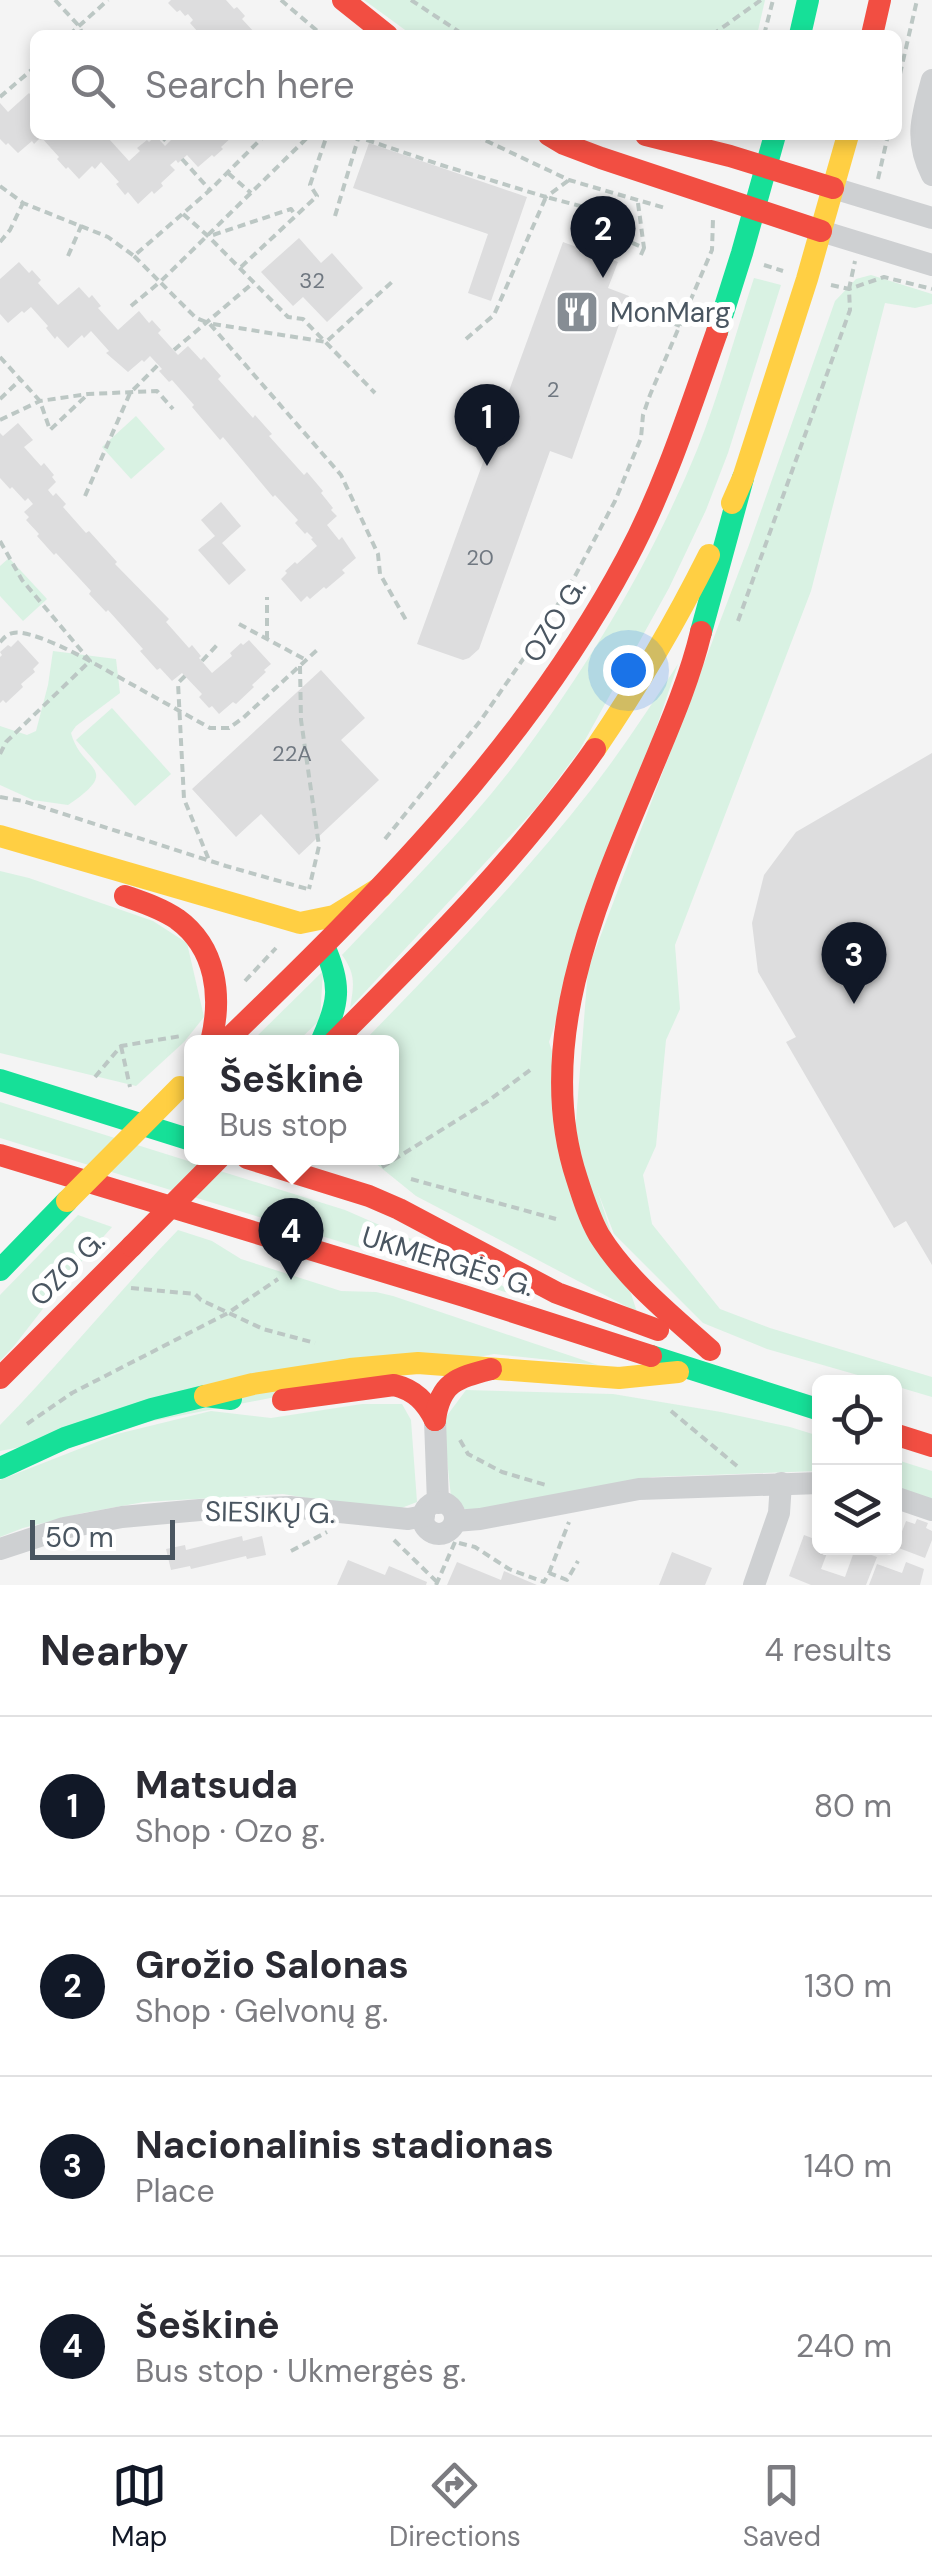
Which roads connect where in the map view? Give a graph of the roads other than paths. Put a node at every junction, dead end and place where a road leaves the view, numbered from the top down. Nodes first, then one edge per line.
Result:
1 (343, 0) edge
2 (808, 0) edge
3 (880, 0) edge
4 (381, 30) edge
5 (801, 30) edge
6 (873, 30) edge
7 (932, 80) edge
8 (557, 140) edge
9 (664, 140) edge
10 (774, 140) edge
11 (847, 140) edge
12 (766, 168) junction
13 (932, 174) edge
14 (834, 188) junction
15 (754, 208) junction
16 (932, 218) edge
17 (821, 231) junction
18 (932, 265) edge
19 (743, 478) junction
20 (0, 836) edge
21 (0, 859) edge
22 (381, 887) junction
23 (300, 923) junction
24 (324, 946) junction
25 (206, 1035) edge
26 (233, 1035) edge
27 (324, 1035) edge
28 (341, 1035) edge
29 (0, 1080) edge
30 (184, 1083) edge
31 (184, 1138) edge
32 (0, 1155) edge
33 (212, 1165) edge
34 (269, 1165) edge
35 (0, 1270) edge
36 (492, 1368) junction
37 (693, 1370) junction
38 (0, 1378) edge
39 (204, 1396) junction
40 (812, 1407) edge
41 (435, 1420) junction
42 (902, 1437) edge
43 (932, 1446) edge
44 (0, 1468) edge
45 (780, 1483) junction
46 (812, 1483) edge
47 (902, 1500) edge
48 (932, 1510) edge
49 (429, 1519) junction
50 (0, 1549) edge
51 (754, 1585) edge

1 - 4 main road
2 - 5 main road
3 - 6 main road
7 - 13 street
8 - 15 main road
9 - 12 main road
10 - 12 main road, OZO G.
11 - 14 main road
12 - 14 main road
12 - 15 main road, OZO G.
14 - 16 street
14 - 17 main road
15 - 17 main road
15 - 22 main road, OZO G.
17 - 18 street
17 - 19 main road
19 - 28 main road
19 - 34 main road, UKMERGĖS G.
20 - 23 main road
21 - 25 main road
22 - 23 main road
22 - 24 main road, OZO G.
23 - 24 main road
24 - 26 main road, OZO G.
24 - 27 main road
29 - 31 main road
30 - 35 main road, OZO G., bridge
32 - 37 main road, UKMERGĖS G.
33 - 38 main road, OZO G., bridge
36 - 37 main road
36 - 39 main road
36 - 41 main road
37 - 40 main road, UKMERGĖS G.
39 - 41 main road
39 - 44 main road
41 - 49 street
42 - 43 main road
45 - 46 street
45 - 49 street, SIESIKŲ G.
45 - 51 street
47 - 48 street
49 - 50 street, SIESIKŲ G.

